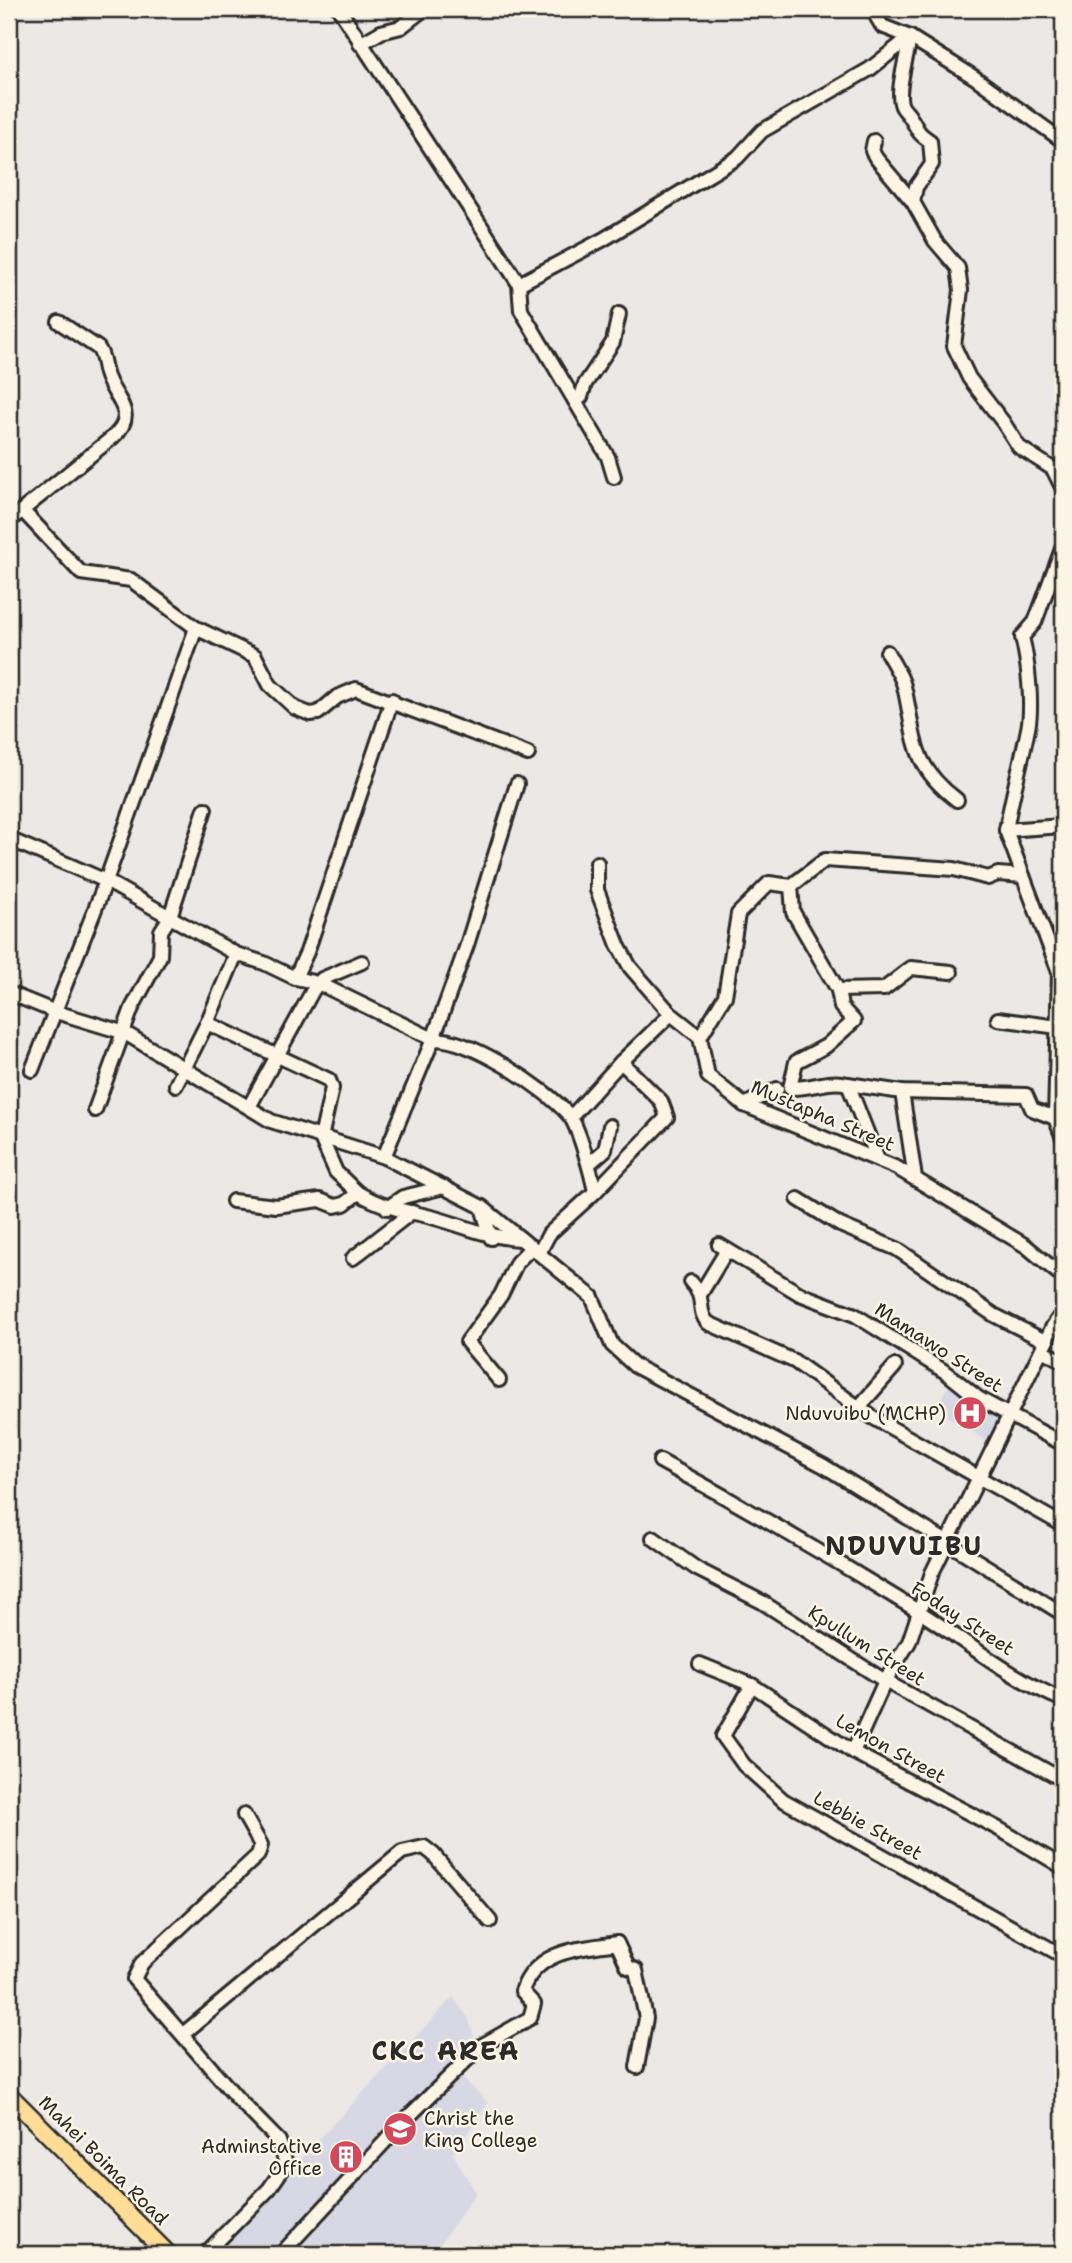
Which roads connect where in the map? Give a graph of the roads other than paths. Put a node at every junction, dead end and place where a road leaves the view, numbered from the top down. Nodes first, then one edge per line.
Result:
1 (339, 9) edge
2 (424, 9) edge
3 (872, 9) edge
4 (910, 37) junction
5 (360, 44) junction
6 (874, 141) dead end
7 (1063, 141) edge
8 (913, 202) junction
9 (519, 284) junction
10 (619, 314) dead end
11 (59, 322) dead end
12 (575, 401) junction
13 (614, 477) dead end
14 (1063, 489) edge
15 (22, 510) junction
16 (9, 521) edge
17 (1063, 546) edge
18 (196, 628) junction
19 (887, 652) dead end
20 (392, 700) junction
21 (528, 754) dead end
22 (517, 784) dead end
23 (957, 800) dead end
24 (205, 809) dead end
25 (1063, 826) edge
26 (1006, 830) junction
27 (9, 839) edge
28 (597, 863) dead end
29 (1023, 876) junction
30 (106, 881) junction
31 (791, 886) junction
32 (170, 917) junction
33 (236, 954) junction
34 (362, 962) dead end
35 (951, 972) dead end
36 (295, 978) junction
37 (318, 984) junction
38 (838, 990) junction
39 (9, 993) edge
40 (56, 1012) junction
41 (671, 1014) junction
42 (999, 1019) dead end
43 (207, 1023) junction
44 (1058, 1027) junction
45 (124, 1033) junction
46 (700, 1037) junction
47 (433, 1039) junction
48 (277, 1056) junction
49 (621, 1062) junction
50 (185, 1069) junction
51 (32, 1070) dead end
52 (848, 1084) junction
53 (176, 1085) dead end
54 (777, 1088) dead end
55 (902, 1092) junction
56 (744, 1105) junction
57 (249, 1107) junction
58 (1058, 1109) edge
59 (95, 1110) dead end
60 (571, 1117) junction
61 (610, 1126) dead end
62 (321, 1138) junction
63 (1063, 1138) edge
64 (384, 1157) junction
65 (878, 1160) junction
66 (590, 1163) junction
67 (915, 1178) junction
68 (444, 1187) junction
69 (595, 1192) junction
70 (358, 1194) junction
71 (798, 1199) dead end
72 (233, 1201) dead end
73 (482, 1207) junction
74 (387, 1208) junction
75 (412, 1212) junction
76 (491, 1238) junction
77 (521, 1239) junction
78 (535, 1250) junction
79 (353, 1258) dead end
80 (1063, 1277) edge
81 (691, 1282) dead end
82 (701, 1293) junction
83 (1063, 1312) edge
84 (1045, 1346) junction
85 (1063, 1361) edge
86 (895, 1366) dead end
87 (499, 1380) dead end
88 (859, 1407) junction
89 (1010, 1415) junction
90 (1063, 1444) edge
91 (660, 1461) dead end
92 (978, 1479) junction
93 (1063, 1525) edge
94 (653, 1538) dead end
95 (946, 1545) junction
96 (920, 1612) junction
97 (1063, 1614) edge
98 (699, 1664) dead end
99 (885, 1681) junction
100 (752, 1685) junction
101 (1063, 1700) edge
102 (853, 1752) junction
103 (1063, 1780) edge
104 (244, 1815) dead end
105 (1063, 1867) edge
106 (490, 1921) dead end
107 (1063, 1956) edge
108 (183, 2034) junction
109 (637, 2067) dead end
110 (9, 2095) edge
111 (168, 2254) edge
112 (205, 2254) edge
113 (281, 2254) edge

1 - 5 street
2 - 5 street
3 - 4 street
4 - 7 street
4 - 8 street
4 - 9 street
5 - 9 street
6 - 8 street
8 - 14 street
9 - 12 street
10 - 12 street
11 - 15 street
12 - 13 street
15 - 16 street
15 - 18 street
17 - 26 street
18 - 20 street
18 - 30 street
19 - 23 street
20 - 21 street
20 - 36 street
22 - 47 street
24 - 32 street
25 - 26 street
26 - 29 street
27 - 30 street
28 - 41 street
29 - 31 street
29 - 44 street
30 - 32 street
30 - 40 street
31 - 38 street
31 - 46 street
32 - 33 street
32 - 45 street
33 - 36 street
33 - 43 street
34 - 37 street
35 - 38 street
36 - 37 street
37 - 47 street
37 - 48 street
38 - 52 street
39 - 40 street
40 - 45 street
40 - 51 street
41 - 46 street
41 - 49 street
42 - 44 street
43 - 48 street
43 - 50 street
44 - 58 street
45 - 50 street
45 - 59 street
46 - 56 street, Mustapha Street
47 - 60 street
47 - 64 street
48 - 57 street
48 - 62 street
49 - 60 street
49 - 69 street
50 - 53 street
50 - 57 street
52 - 55 street
52 - 65 street
54 - 56 street
55 - 58 street
55 - 67 street
56 - 65 street, Mustapha Street
57 - 62 street
58 - 63 street
60 - 66 street
61 - 66 street
62 - 64 street
62 - 70 street
64 - 68 street
65 - 67 street, Mustapha Street
66 - 69 street
67 - 80 street, Mustapha Street
68 - 73 street
68 - 74 street
69 - 78 street
70 - 72 street
70 - 74 street
71 - 84 street
73 - 76 street
73 - 77 street
74 - 75 street
75 - 76 street
75 - 79 street
76 - 77 street
77 - 78 street
78 - 87 street
78 - 95 street
81 - 82 street
82 - 88 street
82 - 89 street, Mamawo Street
83 - 84 street
84 - 85 street
84 - 89 street
86 - 88 street
88 - 92 street
89 - 90 street, Mamawo Street
89 - 92 street
91 - 96 street, Foday Street
92 - 93 street
92 - 95 street
94 - 99 street, Kpullum Street
95 - 96 street
95 - 97 street
96 - 99 street
96 - 101 street, Foday Street
98 - 100 street, Lemon Street
99 - 102 street
99 - 103 street, Kpullum Street
100 - 102 street, Lemon Street
100 - 107 street, Lebbie Street
102 - 105 street, Lemon Street
104 - 108 street
106 - 108 street
108 - 112 street
109 - 113 street
110 - 111 main road, Mahei Boima Road

